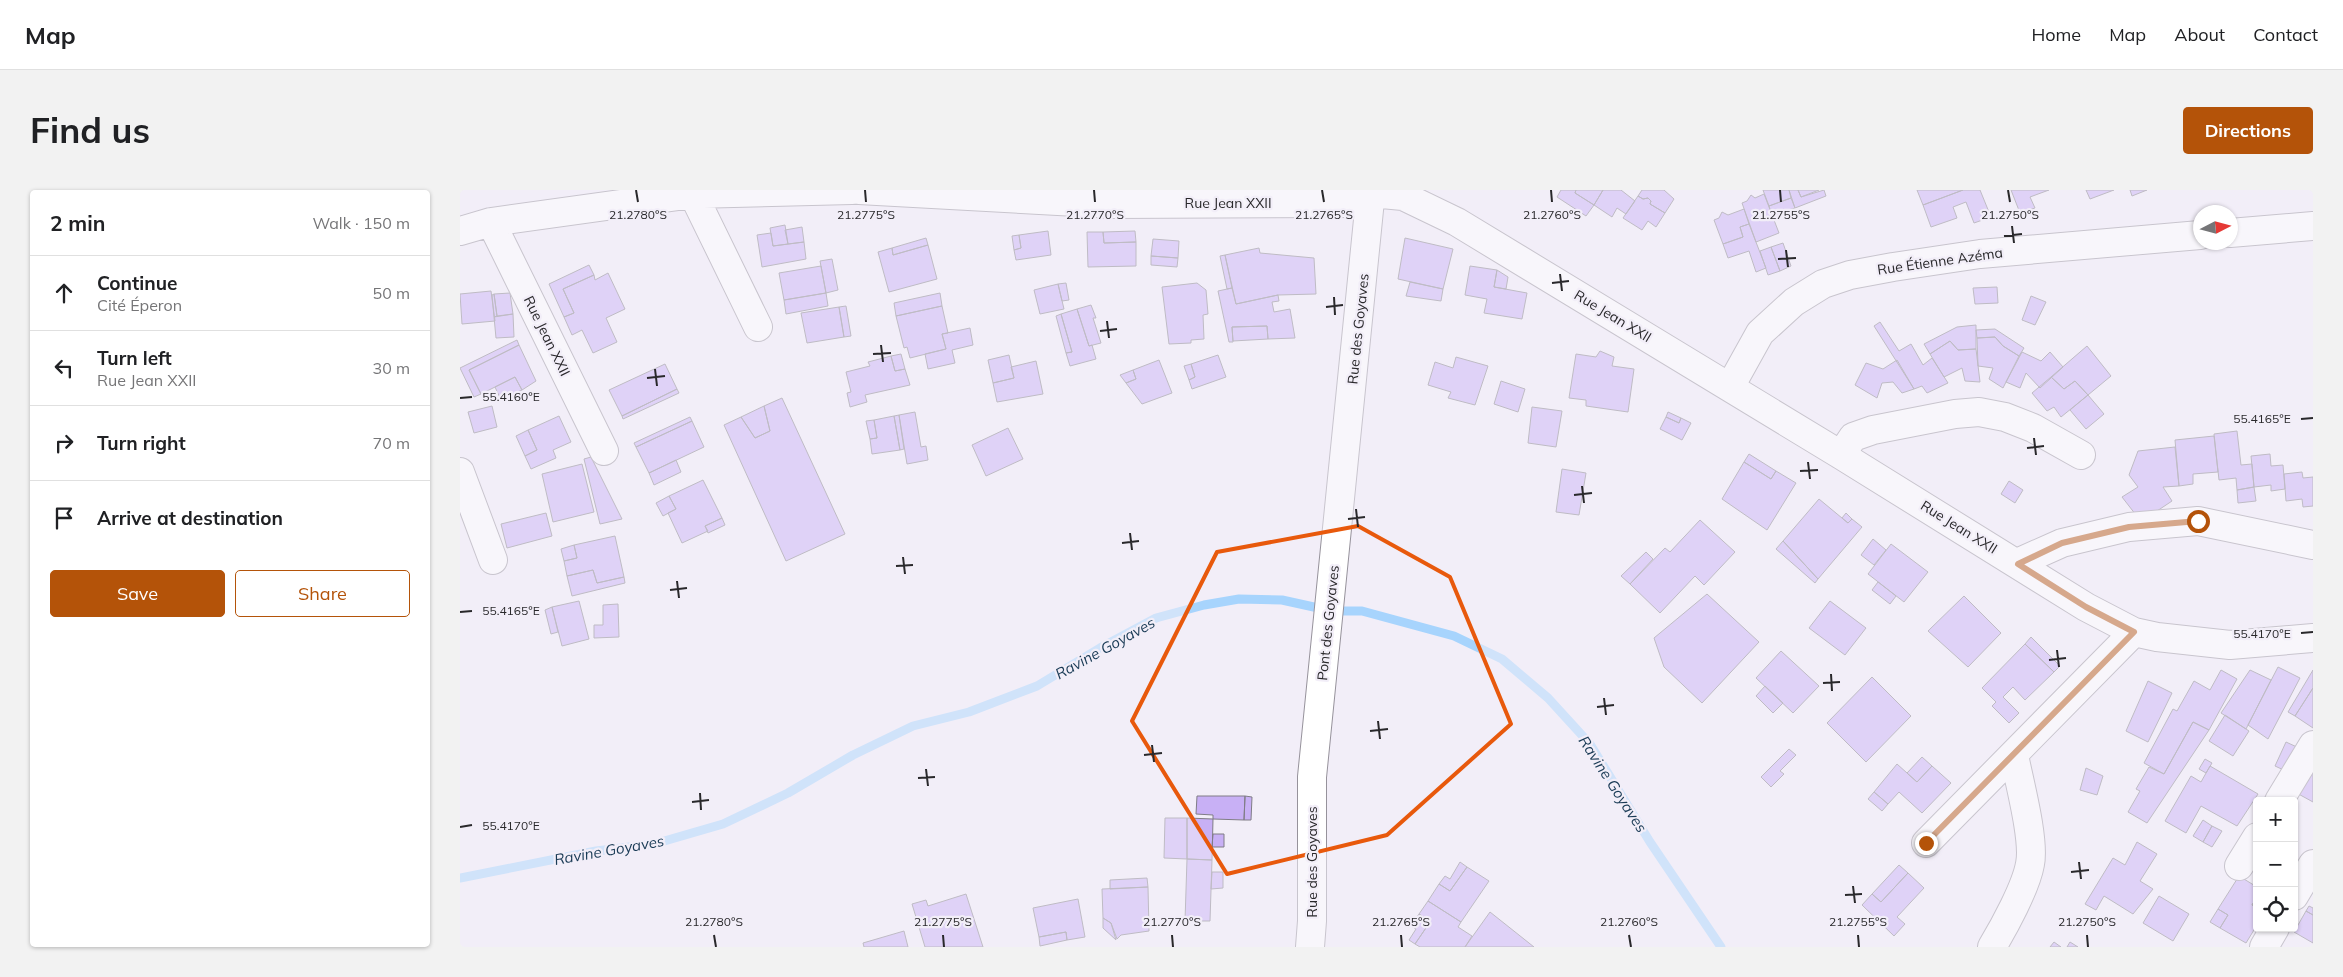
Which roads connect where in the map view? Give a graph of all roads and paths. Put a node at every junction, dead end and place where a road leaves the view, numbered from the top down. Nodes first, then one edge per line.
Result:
1 (852, 190) edge
2 (859, 190) edge
3 (1371, 191) edge
4 (693, 194) junction
5 (558, 202) edge
6 (491, 222) junction
7 (2313, 226) edge
8 (460, 231) edge
9 (2238, 232) edge
10 (2193, 236) edge
11 (758, 327) dead end
12 (1730, 387) junction
13 (604, 450) dead end
14 (1841, 455) junction
15 (2081, 455) dead end
16 (1344, 469) joint
17 (460, 472) edge
18 (2313, 545) edge
19 (493, 560) dead end
20 (2018, 564) junction
21 (2134, 632) junction
22 (2313, 638) edge
23 (2313, 745) edge
24 (2014, 755) junction
25 (1312, 776) joint
26 (2281, 797) edge
27 (2253, 842) edge
28 (1926, 843) dead end
29 (2313, 864) edge
30 (2239, 866) dead end
31 (2298, 889) edge
32 (2273, 932) edge
33 (1310, 947) edge
34 (1992, 947) edge
35 (2264, 947) edge

1 - 4 street
2 - 3 street, Rue Jean XXII
3 - 12 street, Rue Jean XXII
3 - 16 street, Rue des Goyaves
4 - 5 street
4 - 11 street
5 - 6 street
6 - 8 street
6 - 13 street, Rue Jean XXII
7 - 9 street
10 - 12 street, Rue Étienne Azéma
12 - 14 street, Rue Jean XXII
14 - 15 street
14 - 20 street, Rue Jean XXII
16 - 25 street, Pont des Goyaves
17 - 19 street
18 - 20 street
20 - 21 street, Rue Jean XXII
21 - 22 street, Rue Jean XXII
21 - 24 street
23 - 26 street
24 - 28 street
24 - 34 street
25 - 33 street, Rue des Goyaves
27 - 30 street
29 - 31 street
32 - 35 street

